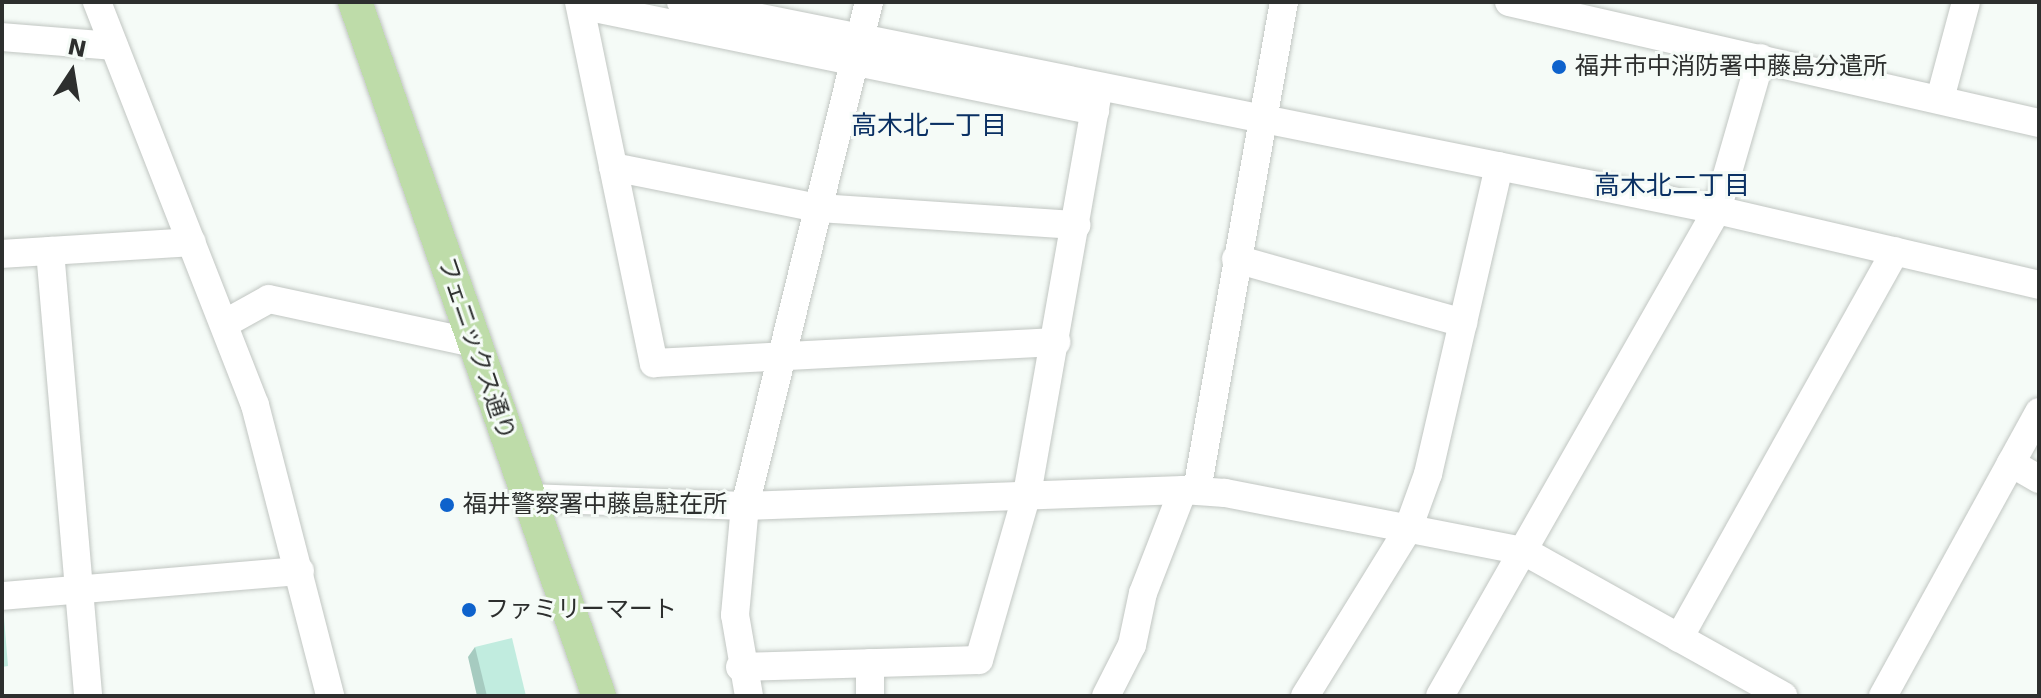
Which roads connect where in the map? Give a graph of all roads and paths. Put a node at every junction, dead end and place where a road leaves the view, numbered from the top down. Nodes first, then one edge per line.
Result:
1 (97, 2) edge
2 (355, 2) edge
3 (681, 2) edge
4 (869, 2) edge
5 (1284, 2) edge
6 (1509, 2) edge
7 (1966, 2) edge
8 (579, 4) edge
9 (1584, 10) edge
10 (2, 37) edge
11 (114, 46) junction
12 (856, 50) junction
13 (1761, 58) junction
14 (1097, 99) junction
15 (1940, 99) junction
16 (1260, 120) junction
17 (2039, 123) edge
18 (1499, 166) junction
19 (613, 167) junction
20 (819, 208) junction
21 (1717, 210) junction
22 (1076, 225) junction
23 (192, 242) junction
24 (50, 251) junction
25 (1895, 251) junction
26 (2, 254) edge
27 (1236, 259) junction
28 (2039, 285) edge
29 (1463, 323) junction
30 (224, 324) junction
31 (1056, 342) junction
32 (474, 343) junction
33 (783, 358) junction
34 (2039, 412) edge
35 (2011, 463) junction
36 (2039, 479) edge
37 (1190, 490) junction
38 (1027, 494) junction
39 (528, 498) junction
40 (745, 506) junction
41 (1408, 529) junction
42 (1524, 551) junction
43 (300, 571) junction
44 (80, 589) junction
45 (2, 596) edge
46 (1679, 638) junction
47 (870, 663) junction
48 (740, 667) junction
49 (88, 696) edge
50 (330, 696) edge
51 (599, 696) edge
52 (749, 696) edge
53 (870, 696) edge
54 (1106, 696) edge
55 (1305, 696) edge
56 (1440, 696) edge
57 (1783, 696) edge
58 (1883, 696) edge

1 - 11 street
2 - 32 main road, フェニックス通り
3 - 12 street
4 - 12 street
5 - 16 street
6 - 9 street
7 - 15 street
8 - 12 street
8 - 19 street
9 - 13 street
10 - 11 street
11 - 23 street
12 - 14 street
12 - 20 street
13 - 15 street
13 - 21 street
14 - 16 street
14 - 22 street
15 - 17 street
16 - 18 street
16 - 27 street
18 - 21 street
18 - 29 street
19 - 20 street
19 - 33 street
20 - 22 street
20 - 33 street
21 - 25 street
21 - 42 street
22 - 31 street
23 - 24 street
23 - 30 street
24 - 26 street
24 - 44 street
25 - 28 street
25 - 46 street
27 - 29 street
27 - 37 street
29 - 41 street
30 - 32 street
30 - 43 street
31 - 33 street
31 - 38 street
32 - 39 main road, フェニックス通り
33 - 40 street
34 - 35 street
35 - 36 street
35 - 58 street
37 - 38 street
37 - 41 street
37 - 54 street
38 - 40 street
38 - 47 street
39 - 40 street
39 - 51 main road, フェニックス通り
40 - 48 street
41 - 42 street
41 - 55 street
42 - 46 street
42 - 56 street
43 - 44 street
43 - 50 street
44 - 45 street
44 - 49 street
46 - 57 street
47 - 48 street
47 - 53 street
48 - 52 street

